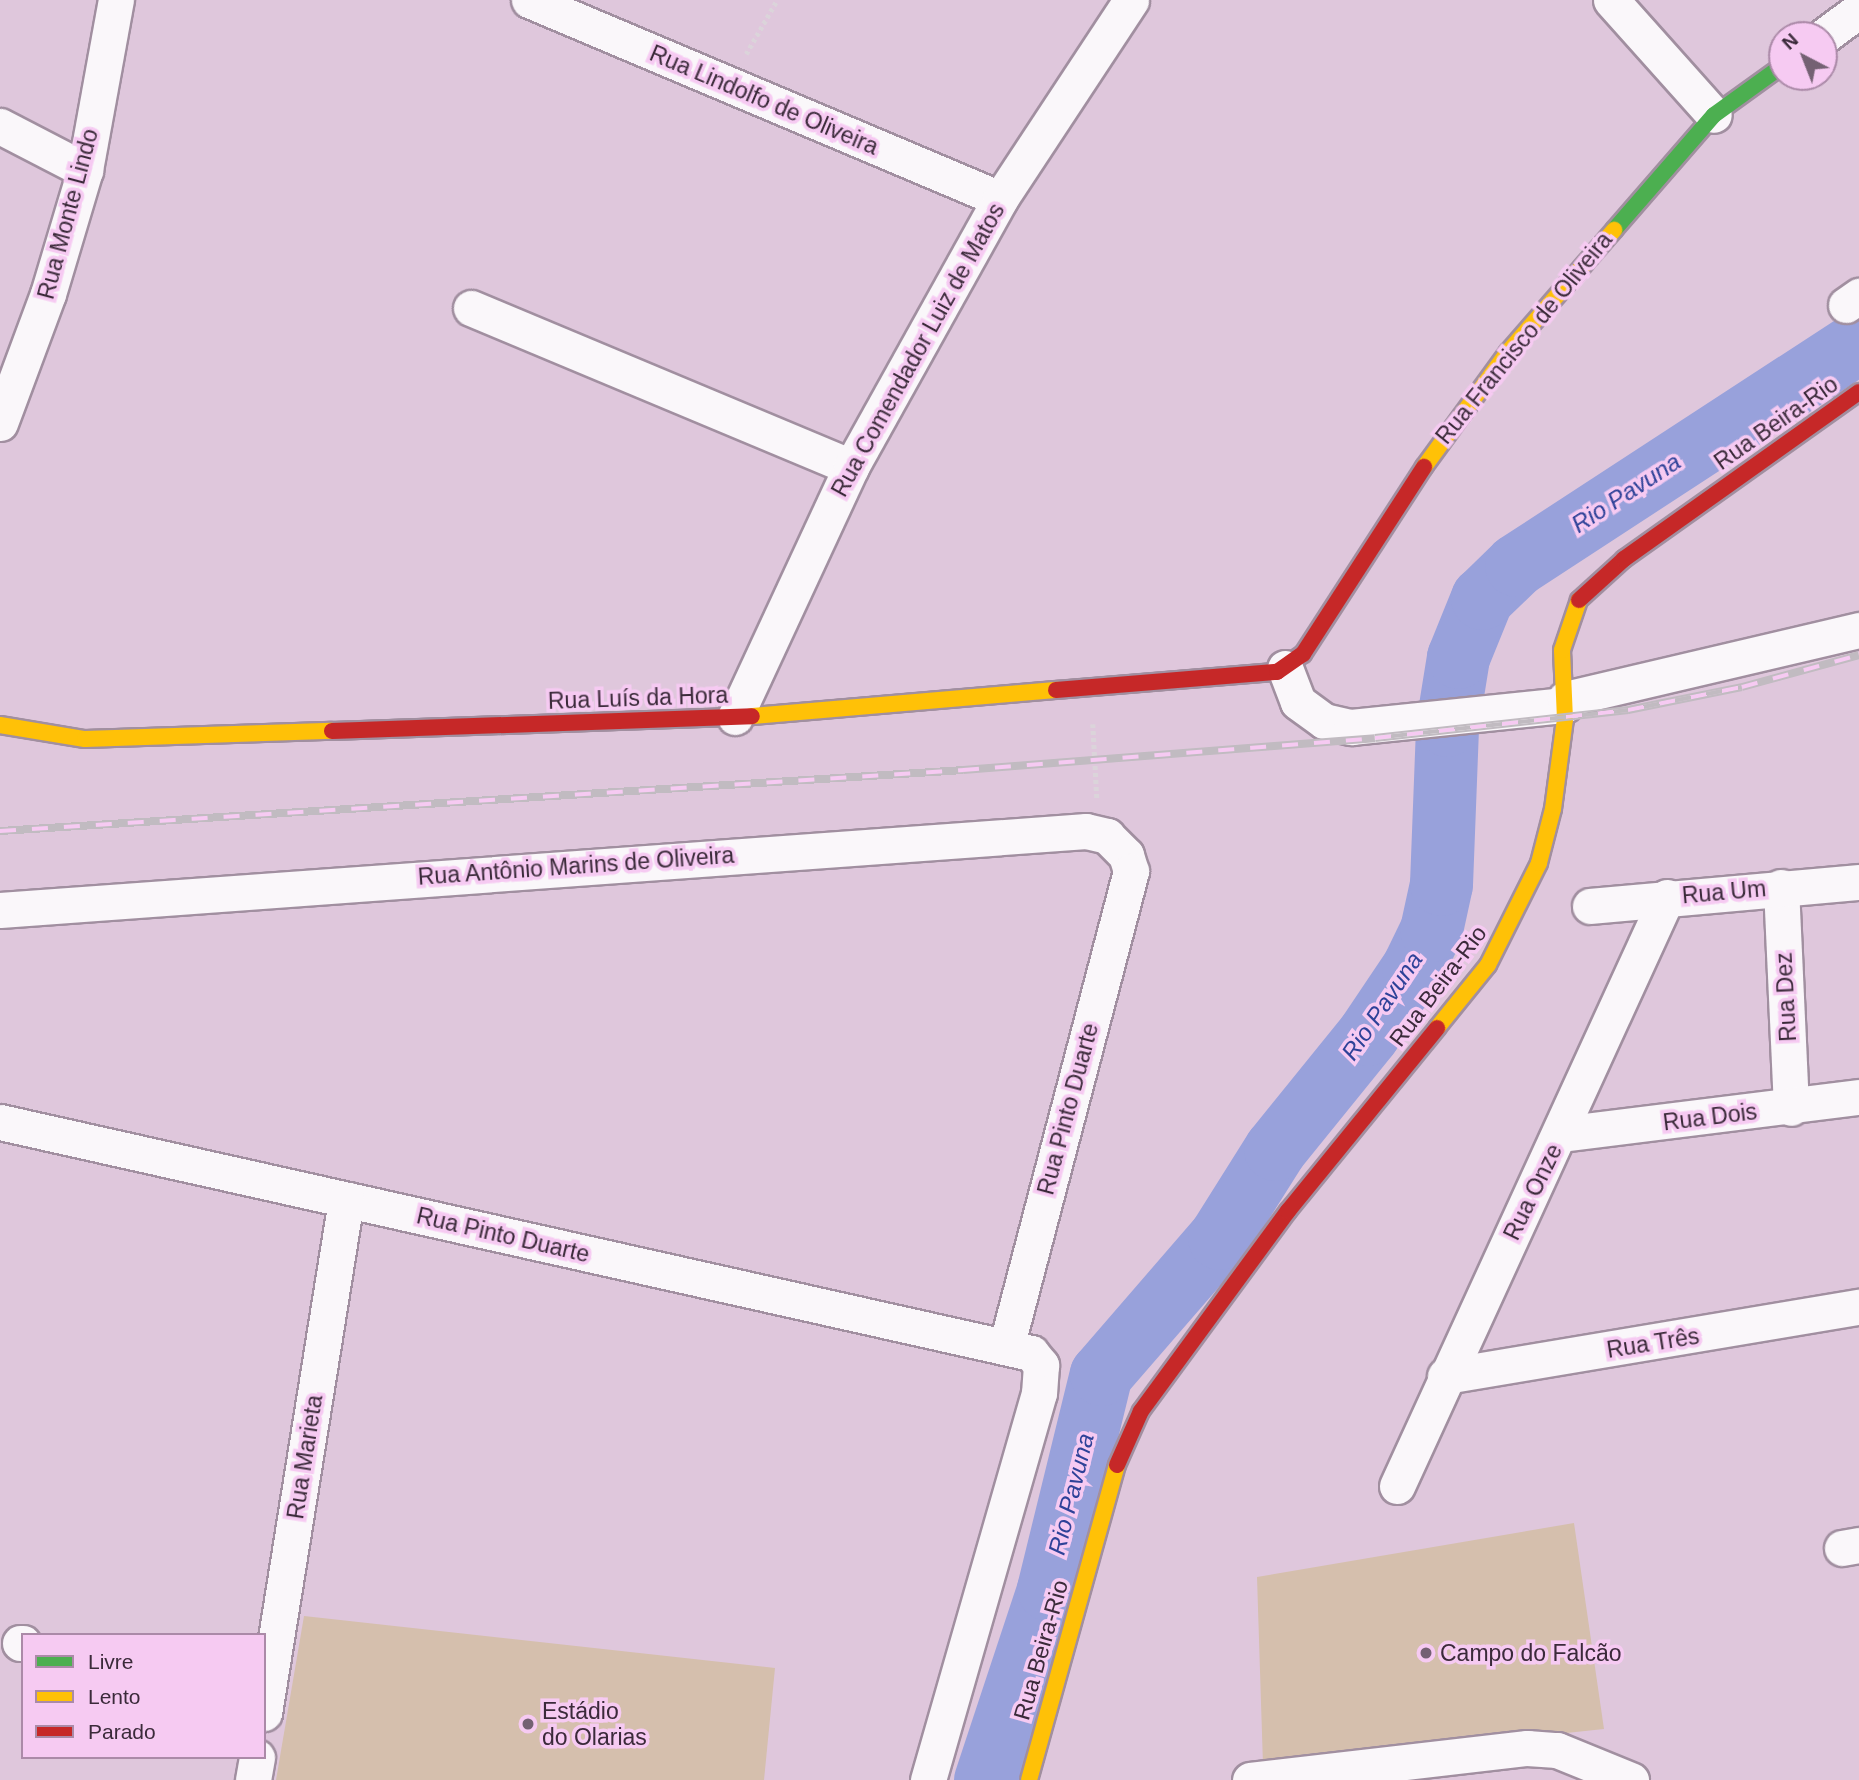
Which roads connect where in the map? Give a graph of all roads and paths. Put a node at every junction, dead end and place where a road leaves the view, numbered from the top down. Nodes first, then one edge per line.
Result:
1 (116, 0) edge
2 (529, 0) edge
3 (777, 0) edge
4 (1131, 0) edge
5 (1611, 0) edge
6 (1859, 10) edge
7 (1838, 26) edge
8 (1768, 76) edge
9 (728, 85) junction
10 (1714, 116) junction
11 (0, 126) edge
12 (85, 170) junction
13 (1000, 199) junction
14 (471, 308) dead end
15 (1859, 392) edge
16 (0, 423) edge
17 (851, 467) junction
18 (1859, 630) edge
19 (1281, 670) junction
20 (1090, 687) junction
21 (1565, 702) junction
22 (735, 717) junction
23 (0, 725) edge
24 (1079, 832) junction
25 (1131, 871) joint
26 (1859, 882) edge
27 (1781, 887) junction
28 (1667, 897) junction
29 (1590, 905) dead end
30 (0, 910) edge
31 (1859, 1097) edge
32 (1791, 1108) junction
33 (0, 1122) edge
34 (1561, 1134) junction
35 (346, 1200) junction
36 (1859, 1307) edge
37 (1006, 1347) junction
38 (1445, 1376) junction
39 (1397, 1486) dead end
40 (268, 1670) edge
41 (266, 1692) edge
42 (257, 1759) edge
43 (1584, 1771) edge
44 (1344, 1775) edge
45 (254, 1780) edge
46 (928, 1780) edge
47 (1029, 1780) edge
48 (1250, 1780) edge
49 (1631, 1780) edge

1 - 12 street, Rua Monte Lindo
2 - 9 street, Rua Lindolfo de Oliveira
3 - 9 path
4 - 13 street, Rua Comendador Luiz de Matos
5 - 10 street
6 - 7 street
8 - 10 street, Rua Francisco de Oliveira
9 - 13 street, Rua Lindolfo de Oliveira
10 - 19 street, Rua Francisco de Oliveira
11 - 12 street
12 - 16 street, Rua Monte Lindo
13 - 17 street, Rua Comendador Luiz de Matos
14 - 17 street
15 - 21 street, Rua Beira-Rio
17 - 22 street, Rua Comendador Luiz de Matos
18 - 21 street
19 - 20 street, Rua Luís da Hora
19 - 21 street
20 - 22 street, Rua Luís da Hora
20 - 24 path
21 - 47 street, Rua Beira-Rio
22 - 23 street, Rua Luís da Hora
24 - 25 street, Rua Antônio Marins de Oliveira
24 - 30 street, Rua Antônio Marins de Oliveira
25 - 37 street, Rua Pinto Duarte
26 - 27 street, Rua Um
27 - 28 street, Rua Um
27 - 32 street, Rua Dez
28 - 29 street, Rua Um
28 - 34 street, Rua Onze
31 - 32 street, Rua Dois
32 - 34 street, Rua Dois
33 - 35 street, Rua Pinto Duarte
34 - 38 street, Rua Onze
35 - 37 street, Rua Pinto Duarte
35 - 40 street, Rua Marieta
36 - 38 street, Rua Três
37 - 46 street, Rua Pinto Duarte
38 - 39 street, Rua Onze
40 - 41 street, Rua Marieta
42 - 45 street
43 - 44 street
43 - 49 street
44 - 48 street

